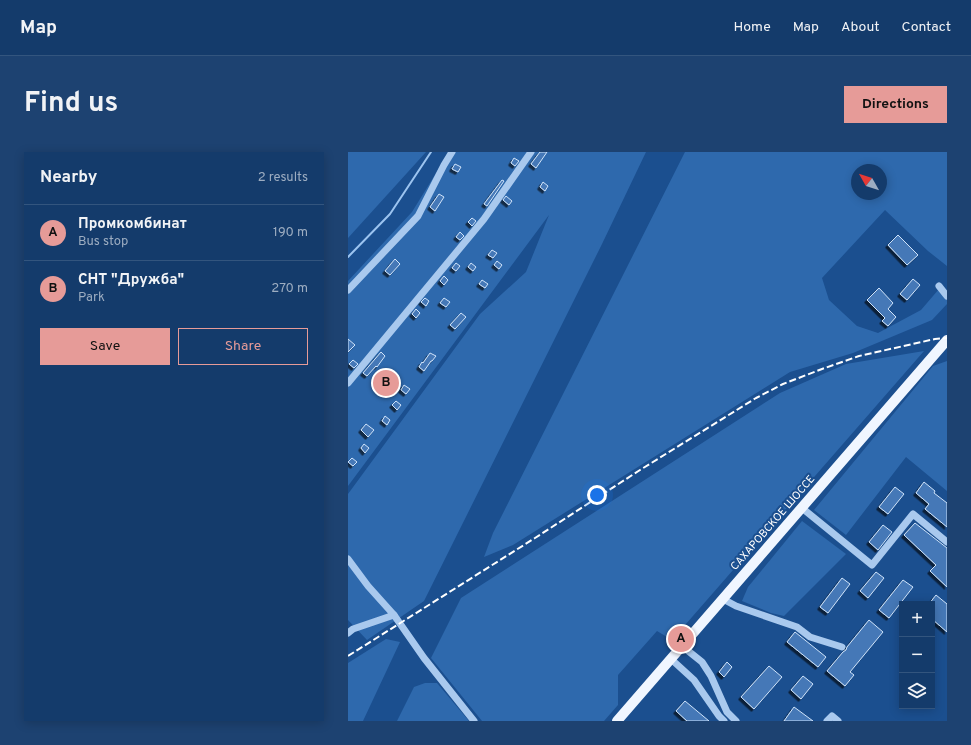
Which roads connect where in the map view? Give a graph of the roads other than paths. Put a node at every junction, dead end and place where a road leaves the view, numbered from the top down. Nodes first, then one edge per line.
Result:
1 (452, 152) edge
2 (531, 152) edge
3 (939, 286) dead end
4 (348, 290) edge
5 (947, 296) edge
6 (947, 340) edge
7 (348, 383) edge
8 (802, 508) junction
9 (947, 542) edge
10 (348, 559) edge
11 (723, 598) junction
12 (394, 615) junction
13 (348, 633) edge
14 (682, 646) junction
15 (842, 646) dead end
16 (671, 659) junction
17 (474, 721) edge
18 (617, 721) edge
19 (724, 721) edge
20 (736, 721) edge
21 (827, 721) edge
22 (838, 721) edge

1 - 4 street
2 - 7 street
3 - 5 street
6 - 8 main road, САХАРОВСКОЕ ШОССЕ
8 - 9 street
8 - 11 main road, САХАРОВСКОЕ ШОССЕ
10 - 12 street
11 - 14 main road, САХАРОВСКОЕ ШОССЕ
11 - 15 street
12 - 13 street
12 - 17 street
14 - 16 main road, САХАРОВСКОЕ ШОССЕ
14 - 20 street
16 - 18 main road, САХАРОВСКОЕ ШОССЕ
16 - 19 street
21 - 22 street

